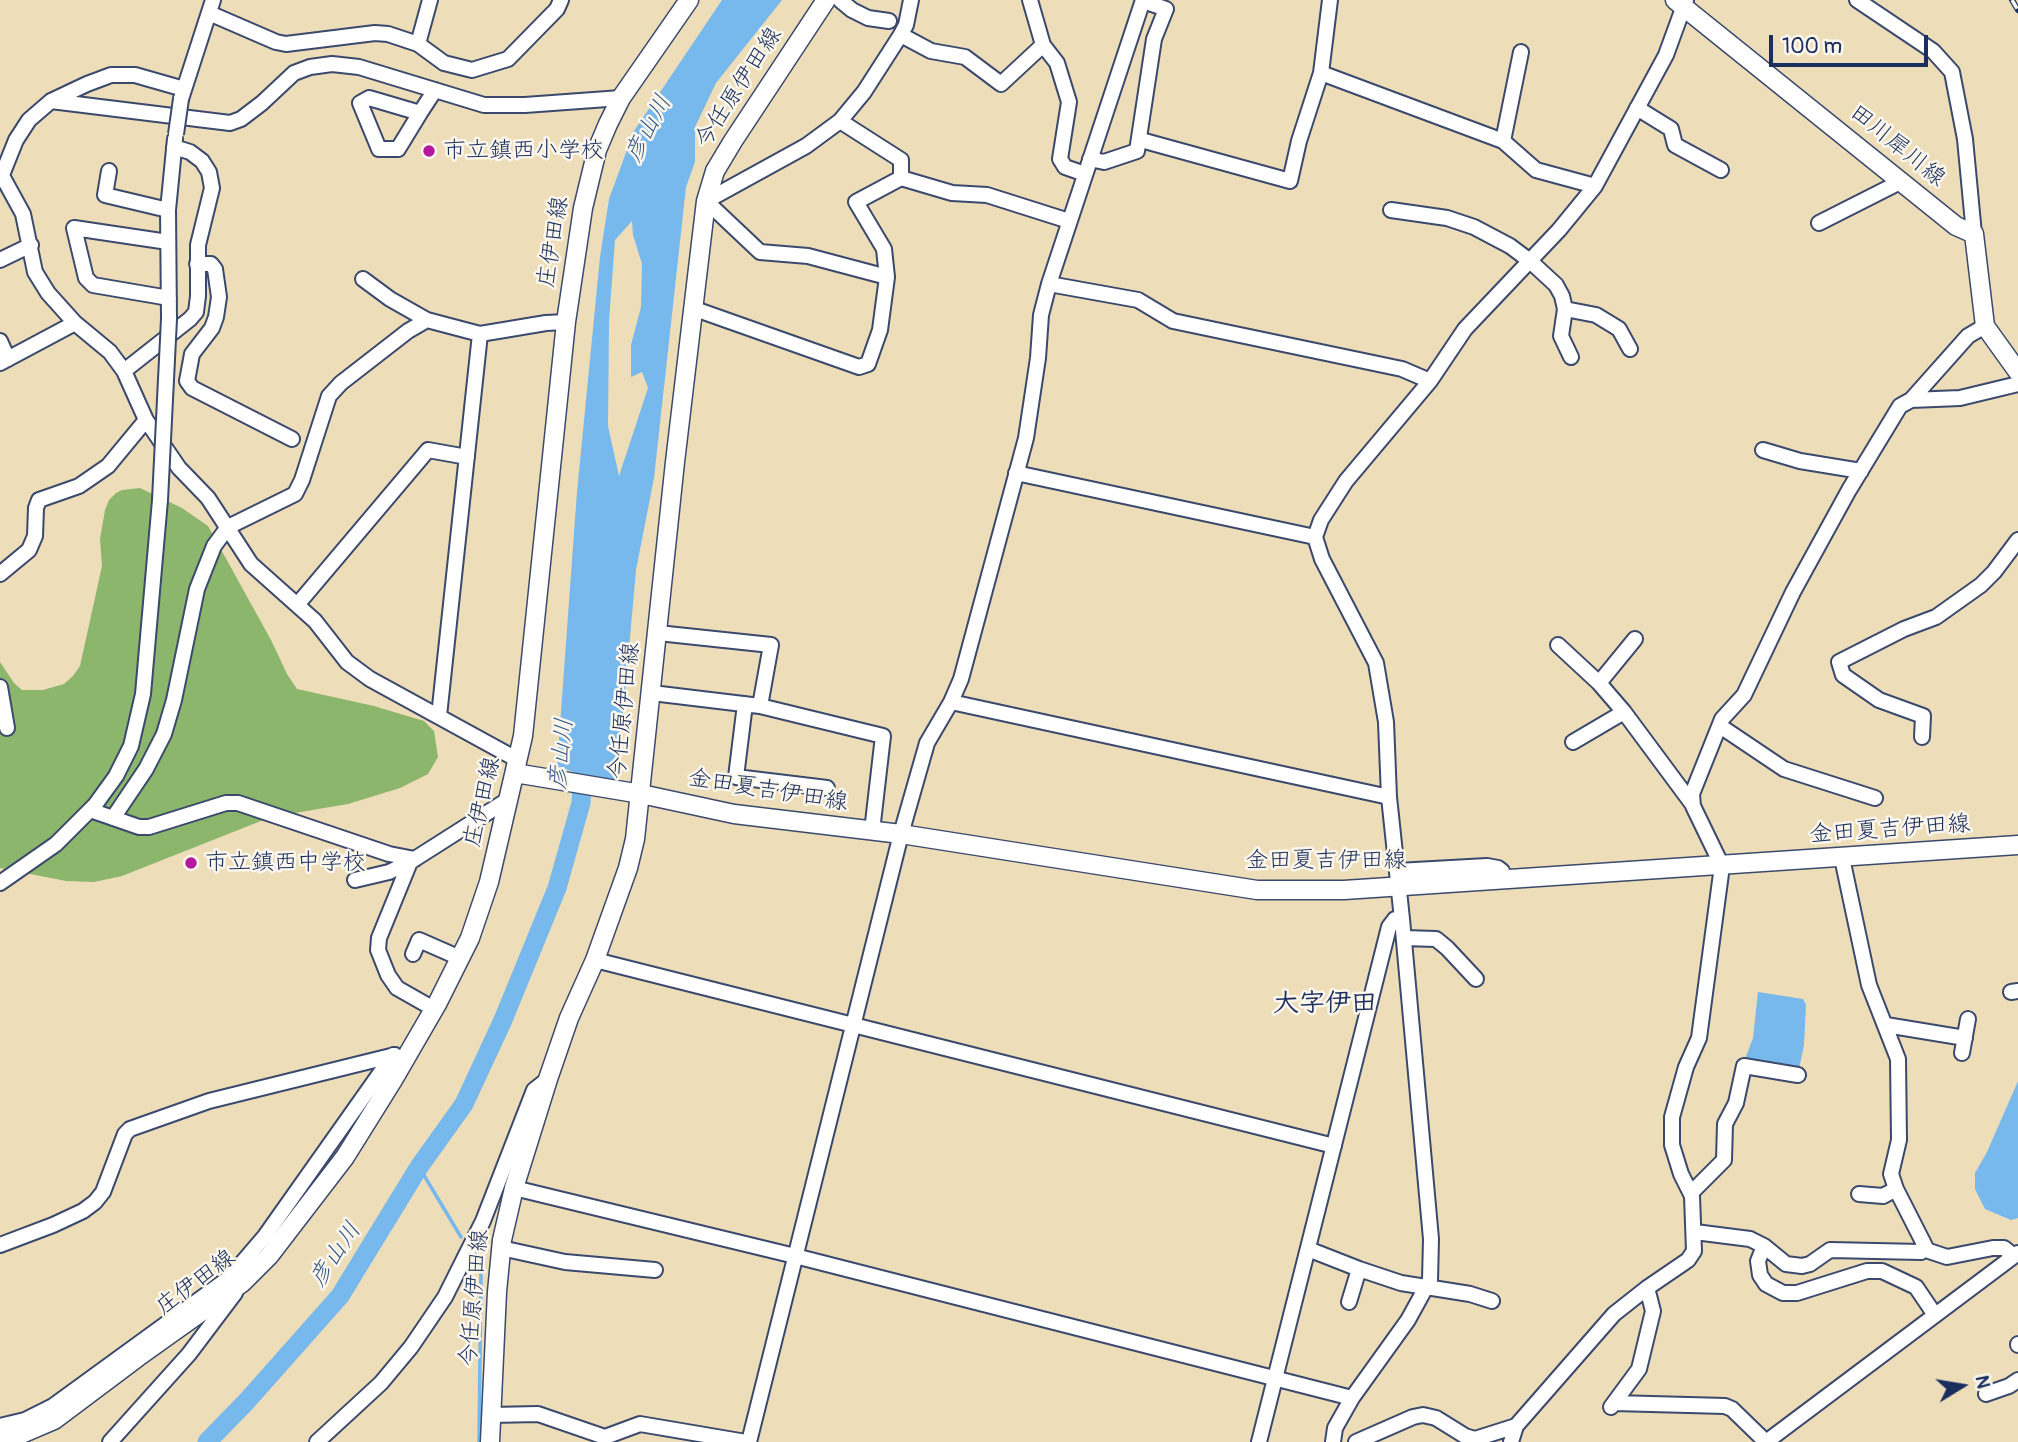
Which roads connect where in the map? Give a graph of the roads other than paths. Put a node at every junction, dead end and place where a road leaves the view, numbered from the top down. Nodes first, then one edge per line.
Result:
1 (430, 0) edge
2 (561, 0) edge
3 (689, 0) edge
4 (826, 0) edge
5 (840, 0) edge
6 (911, 0) edge
7 (1030, 0) edge
8 (1330, 0) edge
9 (1857, 0) edge
10 (1143, 1) edge
11 (1681, 2) edge
12 (211, 6) edge
13 (889, 21) dead end
14 (901, 35) junction
15 (418, 44) junction
16 (1043, 45) junction
17 (1521, 52) dead end
18 (1321, 74) junction
19 (435, 90) junction
20 (183, 94) junction
21 (621, 98) junction
22 (51, 102) junction
23 (1637, 108) junction
24 (420, 113) dead end
25 (840, 121) junction
26 (175, 140) junction
27 (1140, 140) junction
28 (1503, 141) junction
29 (1090, 159) junction
30 (1721, 170) dead end
31 (109, 171) dead end
32 (1, 174) edge
33 (1085, 174) junction
34 (901, 178) junction
35 (1902, 181) junction
36 (1595, 186) junction
37 (706, 201) junction
38 (1391, 210) dead end
39 (168, 211) junction
40 (1069, 221) junction
41 (1819, 223) dead end
42 (1974, 234) junction
43 (168, 242) junction
44 (30, 245) junction
45 (0, 260) edge
46 (1530, 261) junction
47 (197, 264) junction
48 (887, 277) junction
49 (363, 279) dead end
50 (1049, 284) junction
51 (169, 298) junction
52 (695, 309) junction
53 (1565, 309) junction
54 (427, 320) junction
55 (566, 322) junction
56 (75, 323) junction
57 (1985, 326) junction
58 (480, 334) junction
59 (0, 341) edge
60 (1630, 349) dead end
61 (1571, 358) dead end
62 (4, 361) edge
63 (124, 371) junction
64 (2018, 372) edge
65 (1430, 381) junction
66 (2018, 384) edge
67 (1911, 400) junction
68 (146, 420) junction
69 (292, 439) dead end
70 (1763, 450) dead end
71 (467, 457) junction
72 (1861, 471) junction
73 (1016, 473) junction
74 (228, 527) junction
75 (1315, 537) junction
76 (2018, 540) edge
77 (0, 574) edge
78 (297, 605) junction
79 (658, 633) junction
80 (1635, 639) dead end
81 (1558, 645) dead end
82 (1600, 683) junction
83 (0, 687) edge
84 (652, 693) junction
85 (951, 702) junction
86 (752, 705) junction
87 (1624, 712) junction
88 (439, 716) junction
89 (1720, 726) junction
90 (7, 728) dead end
91 (1922, 737) dead end
92 (1573, 743) dead end
93 (519, 770) junction
94 (827, 788) dead end
95 (640, 794) junction
96 (1389, 797) junction
97 (1875, 798) dead end
98 (509, 799) junction
99 (1693, 806) junction
100 (90, 810) junction
101 (113, 818) junction
102 (872, 831) junction
103 (901, 834) junction
104 (2018, 845) edge
105 (1842, 858) junction
106 (412, 861) junction
107 (1722, 866) junction
108 (1398, 879) junction
109 (355, 880) dead end
110 (0, 883) edge
111 (1402, 919) junction
112 (1404, 938) junction
113 (413, 954) dead end
114 (460, 958) junction
115 (596, 960) junction
116 (1476, 979) dead end
117 (434, 1009) junction
118 (1968, 1019) dead end
119 (1886, 1025) junction
120 (853, 1026) junction
121 (401, 1053) junction
122 (1798, 1075) dead end
123 (548, 1079) junction
124 (1334, 1146) junction
125 (514, 1188) junction
126 (1896, 1189) junction
127 (1691, 1193) junction
128 (1859, 1194) dead end
129 (1695, 1232) junction
130 (0, 1245) edge
131 (1764, 1246) junction
132 (501, 1248) junction
133 (1307, 1249) junction
134 (1923, 1249) junction
135 (2016, 1255) edge
136 (795, 1256) junction
137 (1359, 1269) junction
138 (655, 1270) dead end
139 (242, 1283) junction
140 (1425, 1288) junction
141 (1647, 1288) junction
142 (1492, 1301) dead end
143 (1349, 1303) dead end
144 (1935, 1315) junction
145 (1276, 1377) junction
146 (2018, 1380) edge
147 (1986, 1394) dead end
148 (1352, 1398) junction
149 (491, 1415) junction
150 (0, 1426) edge
151 (1516, 1426) junction
152 (0, 1437) edge
153 (1760, 1440) edge
154 (110, 1442) edge
155 (317, 1442) edge
156 (490, 1442) edge
157 (748, 1442) edge
158 (1259, 1442) edge
159 (1333, 1442) edge
160 (1356, 1442) edge
161 (1511, 1442) edge

1 - 15 street
2 - 15 street
3 - 21 main road, 庄伊田線
4 - 37 main road, 今任原伊田線
5 - 13 street
6 - 14 street
7 - 16 street
8 - 18 street
9 - 42 street
10 - 27 street
10 - 29 street
11 - 23 street
11 - 35 main road, 田川犀川線
12 - 15 street
12 - 20 street
14 - 16 street
14 - 25 street
16 - 33 street
17 - 28 street
18 - 27 street
18 - 28 street
19 - 21 street
19 - 22 street
19 - 24 street
20 - 22 street
20 - 26 street, bridge
21 - 55 main road, 庄伊田線
22 - 32 street
23 - 30 street
23 - 36 street
25 - 34 street
25 - 37 street
26 - 39 street
26 - 47 street
27 - 29 street
28 - 36 street
29 - 33 street
31 - 39 street
32 - 44 street
33 - 40 street
34 - 40 street
34 - 48 street
35 - 41 street
35 - 42 main road, 田川犀川線
36 - 46 street
37 - 48 street
37 - 52 main road, 今任原伊田線
38 - 46 street
39 - 43 street
40 - 50 street
42 - 57 main road
43 - 51 street
43 - 51 street
44 - 45 street
44 - 56 street
46 - 53 street
46 - 65 street
47 - 63 street
47 - 69 street
48 - 52 street
49 - 54 street
50 - 65 street
50 - 73 street
51 - 100 street, bridge
52 - 79 main road, 今任原伊田線
53 - 60 street
53 - 61 street
54 - 58 street
54 - 74 street
55 - 58 street
55 - 93 main road, 庄伊田線
56 - 62 street
56 - 63 street
57 - 64 main road
57 - 67 street
58 - 71 street
59 - 62 street
63 - 68 street
65 - 75 street
66 - 67 street
67 - 72 street
68 - 74 street
68 - 77 street
70 - 72 street
71 - 78 street
71 - 88 street
72 - 89 street
73 - 75 street
73 - 85 street
74 - 78 street
74 - 101 street
75 - 96 street
76 - 91 street
78 - 88 street
79 - 84 main road, 今任原伊田線
79 - 86 street
80 - 82 street
81 - 82 street
82 - 87 street
83 - 90 street
84 - 86 street
84 - 95 main road, 今任原伊田線
85 - 96 street
85 - 103 street
86 - 94 street
86 - 102 street
87 - 92 street
87 - 99 street
88 - 93 street
89 - 97 street
89 - 99 street
93 - 95 main road, 金田夏吉伊田線
93 - 98 main road, 庄伊田線
95 - 102 main road, 金田夏吉伊田線
95 - 115 main road, 今任原伊田線
96 - 108 street
98 - 106 street
98 - 114 main road, 庄伊田線
99 - 107 street
100 - 101 street
100 - 110 street
101 - 106 street
102 - 103 main road, 金田夏吉伊田線
103 - 108 main road, 金田夏吉伊田線
103 - 120 street
104 - 105 main road, 金田夏吉伊田線
105 - 107 main road, 金田夏吉伊田線
105 - 119 street
106 - 109 street
106 - 117 street
107 - 108 main road, 金田夏吉伊田線
107 - 127 street
108 - 111 street
111 - 112 street
111 - 124 street
112 - 116 street
112 - 140 street
113 - 114 street
114 - 117 main road, 庄伊田線
115 - 120 street
115 - 123 main road, 今任原伊田線
117 - 121 main road, 庄伊田線
118 - 119 street
119 - 126 street
120 - 124 street
120 - 136 street
121 - 130 street
121 - 139 main road, 庄伊田線
121 - 150 street
122 - 127 street
123 - 125 main road, 今任原伊田線
123 - 155 street
124 - 133 street
125 - 132 main road, 今任原伊田線
125 - 136 street
126 - 128 street
126 - 134 street
127 - 129 street
129 - 131 street
129 - 141 street
131 - 134 street
131 - 144 street
132 - 138 street
132 - 149 main road, 今任原伊田線
133 - 137 street
133 - 145 street
134 - 135 street
135 - 144 street
136 - 145 street
136 - 157 street
137 - 140 street
137 - 143 street
139 - 152 main road, 庄伊田線
139 - 154 street
140 - 142 street
140 - 148 street
141 - 151 street
141 - 153 street
144 - 153 street
145 - 148 street
145 - 158 street
146 - 147 street
148 - 159 street
149 - 156 main road, 今任原伊田線
149 - 157 street
151 - 160 street
151 - 161 street

